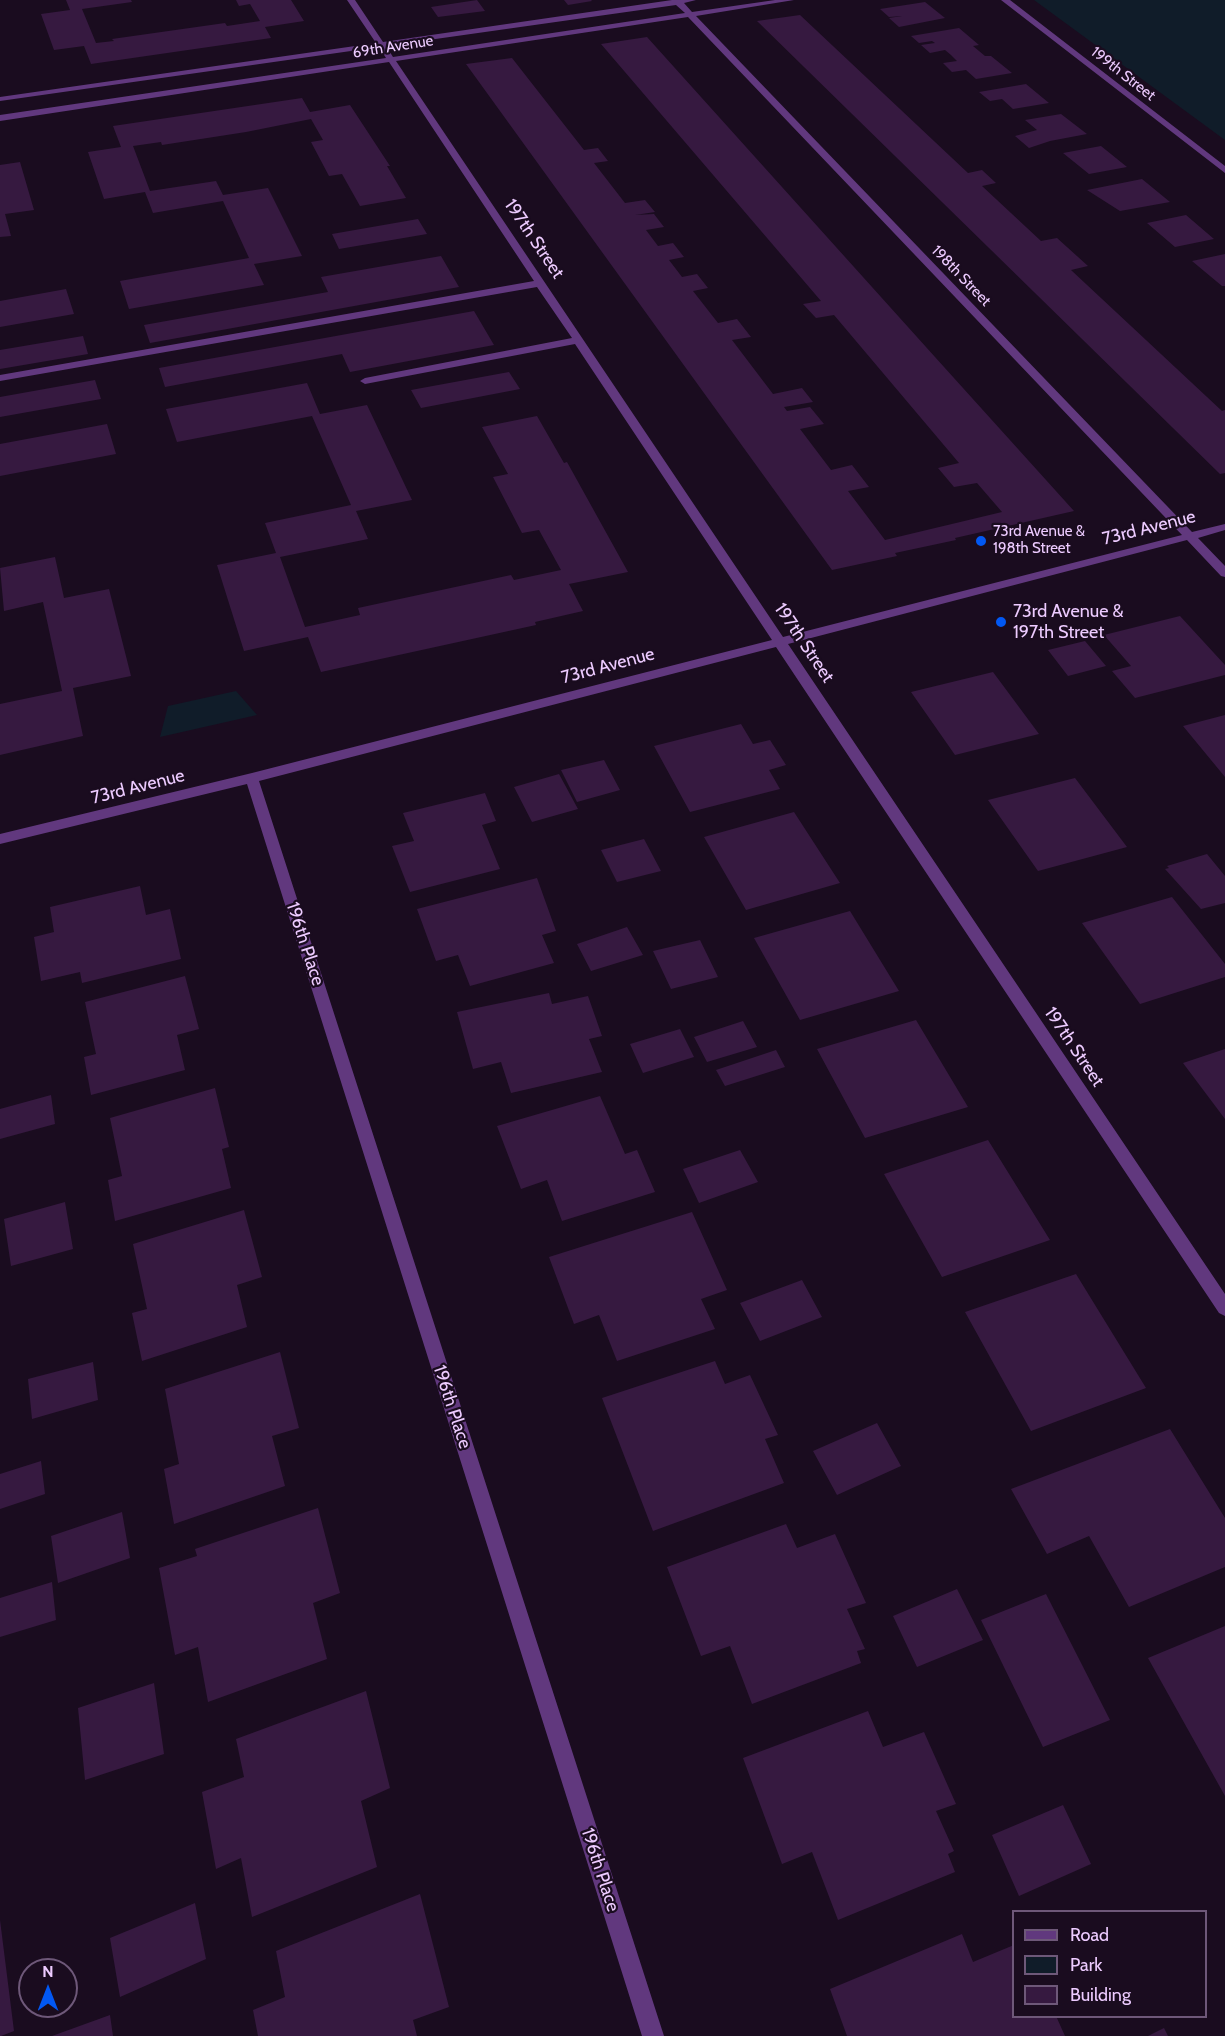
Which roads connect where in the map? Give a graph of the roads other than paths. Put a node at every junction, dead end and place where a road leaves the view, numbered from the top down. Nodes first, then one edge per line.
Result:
1 (351, 0) edge
2 (692, 0) edge
3 (790, 0) edge
4 (1005, 0) edge
5 (677, 1) edge
6 (690, 14) junction
7 (380, 44) junction
8 (390, 61) junction
9 (0, 99) edge
10 (0, 118) edge
11 (1225, 170) edge
12 (541, 284) junction
13 (579, 340) junction
14 (0, 378) edge
15 (364, 381) dead end
16 (1225, 527) edge
17 (1190, 536) junction
18 (1225, 573) edge
19 (779, 640) junction
20 (252, 778) junction
21 (0, 839) edge
22 (1225, 1308) edge
23 (653, 2036) edge

1 - 7 street, 197th Street
2 - 5 street, 69th Avenue
3 - 6 street, 69th Avenue
4 - 11 street, 199th Street
5 - 6 street, 198th Street
5 - 7 street, 69th Avenue
6 - 8 street, 69th Avenue
6 - 17 street, 198th Street
7 - 8 street, 197th Street
7 - 9 street, 69th Avenue
8 - 10 street, 69th Avenue
8 - 12 street, 197th Street
12 - 13 street, 197th Street
12 - 14 street
13 - 15 street
13 - 19 street, 197th Street
16 - 17 street, 73rd Avenue
17 - 18 street, 198th Street
17 - 19 street, 73rd Avenue
19 - 20 street, 73rd Avenue
19 - 22 street, 197th Street
20 - 21 street, 73rd Avenue
20 - 23 street, 196th Place

